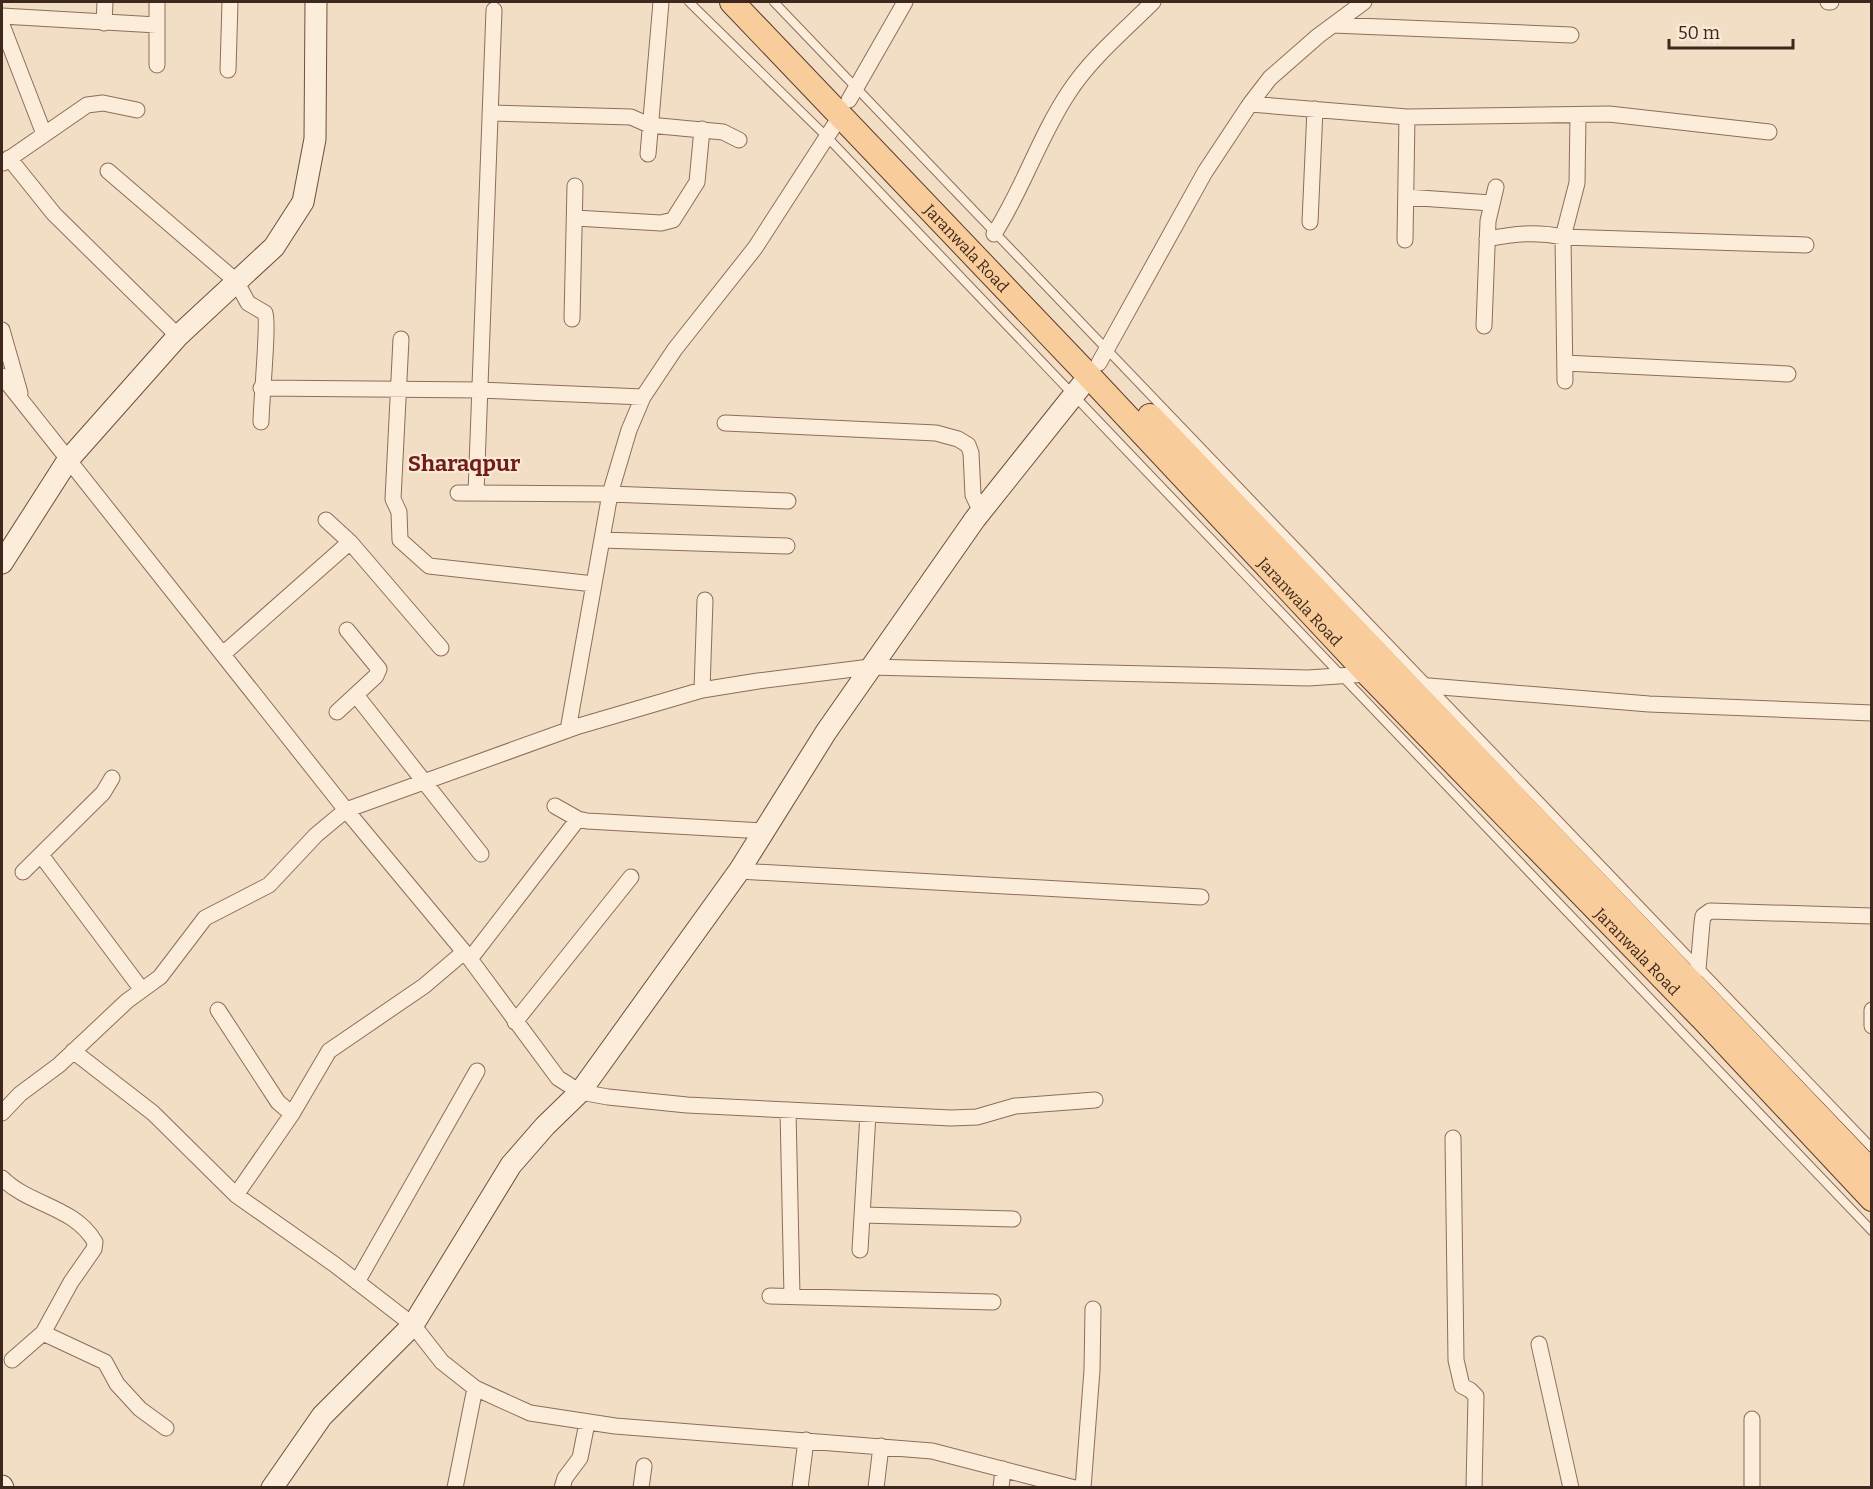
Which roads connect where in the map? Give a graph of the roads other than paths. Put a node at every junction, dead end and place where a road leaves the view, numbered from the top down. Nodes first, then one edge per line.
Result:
1 (105, 2) edge
2 (157, 2) edge
3 (230, 2) edge
4 (316, 2) edge
5 (661, 2) edge
6 (689, 2) edge
7 (732, 2) edge
8 (755, 2) edge
9 (774, 2) edge
10 (905, 2) edge
11 (1153, 2) edge
12 (1364, 2) edge
13 (494, 10) dead end
14 (2, 16) edge
15 (104, 23) junction
16 (2, 25) edge
17 (156, 25) junction
18 (1333, 25) junction
19 (1571, 35) dead end
20 (157, 65) dead end
21 (228, 70) dead end
22 (849, 101) junction
23 (1250, 104) junction
24 (1315, 109) junction
25 (137, 110) dead end
26 (490, 113) junction
27 (1578, 115) junction
28 (1407, 117) junction
29 (649, 125) junction
30 (702, 129) junction
31 (1769, 132) dead end
32 (44, 134) junction
33 (827, 137) junction
34 (739, 140) dead end
35 (648, 154) dead end
36 (5, 161) edge
37 (108, 171) dead end
38 (575, 186) dead end
39 (1496, 187) dead end
40 (1406, 197) junction
41 (1491, 203) junction
42 (575, 218) junction
43 (1310, 222) dead end
44 (994, 234) junction
45 (1563, 237) junction
46 (1487, 239) junction
47 (1405, 240) dead end
48 (1806, 244) dead end
49 (236, 281) junction
50 (573, 319) dead end
51 (1484, 326) dead end
52 (2, 330) edge
53 (178, 336) junction
54 (401, 339) dead end
55 (1098, 363) junction
56 (1565, 363) junction
57 (1788, 374) dead end
58 (2, 376) edge
59 (1565, 381) dead end
60 (261, 388) junction
61 (399, 389) junction
62 (480, 390) junction
63 (1074, 395) junction
64 (643, 397) junction
65 (22, 401) junction
66 (261, 422) dead end
67 (725, 423) dead end
68 (68, 460) junction
69 (458, 493) dead end
70 (476, 493) junction
71 (610, 494) junction
72 (788, 501) dead end
73 (981, 512) junction
74 (327, 520) dead end
75 (602, 540) junction
76 (350, 542) junction
77 (787, 546) dead end
78 (2, 563) edge
79 (594, 584) junction
80 (705, 600) dead end
81 (346, 630) dead end
82 (441, 648) dead end
83 (223, 654) junction
84 (870, 667) junction
85 (1368, 674) junction
86 (1344, 677) junction
87 (1416, 685) junction
88 (702, 690) junction
89 (356, 695) junction
90 (337, 712) dead end
91 (1872, 713) edge
92 (568, 730) junction
93 (112, 778) dead end
94 (424, 780) junction
95 (555, 807) dead end
96 (346, 810) junction
97 (578, 819) junction
98 (764, 831) junction
99 (481, 854) dead end
100 (41, 855) junction
101 (739, 871) junction
102 (23, 872) dead end
103 (632, 877) dead end
104 (1201, 897) dead end
105 (1872, 916) edge
106 (467, 955) junction
107 (1698, 969) junction
108 (142, 990) junction
109 (218, 1010) dead end
110 (1872, 1010) edge
111 (515, 1022) junction
112 (1872, 1026) edge
113 (73, 1051) junction
114 (477, 1071) dead end
115 (580, 1092) junction
116 (1095, 1100) dead end
117 (788, 1110) junction
118 (2, 1113) edge
119 (292, 1114) junction
120 (868, 1114) junction
121 (1453, 1138) dead end
122 (1872, 1148) edge
123 (1872, 1172) edge
124 (2, 1178) edge
125 (236, 1195) junction
126 (1872, 1199) edge
127 (862, 1215) junction
128 (1013, 1219) dead end
129 (1872, 1231) edge
130 (860, 1250) dead end
131 (357, 1282) junction
132 (770, 1296) dead end
133 (792, 1296) junction
134 (993, 1302) dead end
135 (1093, 1309) dead end
136 (413, 1325) junction
137 (43, 1333) junction
138 (1539, 1344) dead end
139 (12, 1360) dead end
140 (475, 1388) junction
141 (1752, 1419) dead end
142 (587, 1423) junction
143 (166, 1428) dead end
144 (806, 1440) junction
145 (881, 1446) junction
146 (645, 1466) dead end
147 (1004, 1469) junction
148 (272, 1488) edge
149 (455, 1488) edge
150 (562, 1488) edge
151 (641, 1488) edge
152 (800, 1488) edge
153 (876, 1488) edge
154 (1001, 1488) edge
155 (1075, 1488) edge
156 (1083, 1488) edge
157 (1474, 1488) edge
158 (1571, 1488) edge
159 (1752, 1488) edge

1 - 15 street
2 - 17 street
3 - 21 street
4 - 49 street
5 - 29 street
6 - 33 lane
7 - 22 main road, Jaranwala Road
8 - 22 main road, Jaranwala Road
9 - 22 lane
10 - 22 street
11 - 44 street
12 - 18 street
13 - 26 street
14 - 15 street
15 - 17 street
16 - 32 street
17 - 20 street
18 - 19 street
18 - 23 street
22 - 33 street
22 - 44 lane
22 - 55 main road, Jaranwala Road
23 - 24 street
23 - 55 street
24 - 28 street
24 - 43 street
25 - 32 street
26 - 29 street
26 - 62 street
27 - 28 street
27 - 31 street
27 - 45 street
28 - 40 street
29 - 30 street
29 - 35 street
30 - 34 street
30 - 42 street
32 - 36 street
33 - 63 lane
33 - 64 street
36 - 53 street
37 - 49 street
38 - 42 street
39 - 41 street
40 - 41 street
40 - 47 street
41 - 46 street
42 - 50 street
44 - 55 lane
45 - 46 street
45 - 48 street
45 - 56 street
46 - 51 street
49 - 53 street
49 - 60 street
52 - 65 street
53 - 68 street
54 - 61 street
55 - 63 street
55 - 85 main road, Jaranwala Road
55 - 87 main road, Jaranwala Road
56 - 57 street
56 - 59 street
58 - 65 street
60 - 61 street
60 - 66 street
61 - 62 street
61 - 79 street
62 - 64 street
62 - 70 street
63 - 73 street
63 - 86 lane
64 - 71 street
65 - 68 street
67 - 73 street
68 - 78 street
68 - 83 street
69 - 70 street
70 - 71 street
71 - 72 street
71 - 75 street
73 - 84 street
74 - 76 street
75 - 77 street
75 - 79 street
76 - 82 street
76 - 83 street
79 - 92 street
80 - 88 street
81 - 89 street
83 - 96 street
84 - 86 street
84 - 88 street
84 - 98 street
85 - 86 street
85 - 126 main road, Jaranwala Road
86 - 129 lane
87 - 91 street
87 - 107 lane
87 - 123 main road, Jaranwala Road
88 - 92 street
89 - 90 street
89 - 94 street
92 - 94 street
93 - 100 street
94 - 96 street
94 - 99 street
95 - 97 street
96 - 106 street
96 - 108 street
97 - 98 street
97 - 106 street
98 - 101 street
100 - 102 street
100 - 108 street
101 - 104 street
101 - 115 street
103 - 111 street
105 - 107 street
106 - 111 street
106 - 119 street
107 - 122 lane
108 - 113 street
109 - 119 street
110 - 112 street
111 - 115 street
113 - 118 street
113 - 125 street
114 - 131 street
115 - 117 street
115 - 136 street
116 - 120 street
117 - 120 street
117 - 133 street
119 - 125 street
120 - 127 street
121 - 157 street
124 - 137 street
125 - 131 street
127 - 128 street
127 - 130 street
131 - 136 street
132 - 133 street
133 - 134 street
135 - 156 street
136 - 140 street
136 - 148 street
137 - 139 street
137 - 143 street
138 - 158 street
140 - 142 street
140 - 149 street
141 - 159 street
142 - 144 street
142 - 150 street
144 - 145 street
144 - 152 street
145 - 147 street
145 - 153 street
146 - 151 street
147 - 154 street
147 - 155 street

